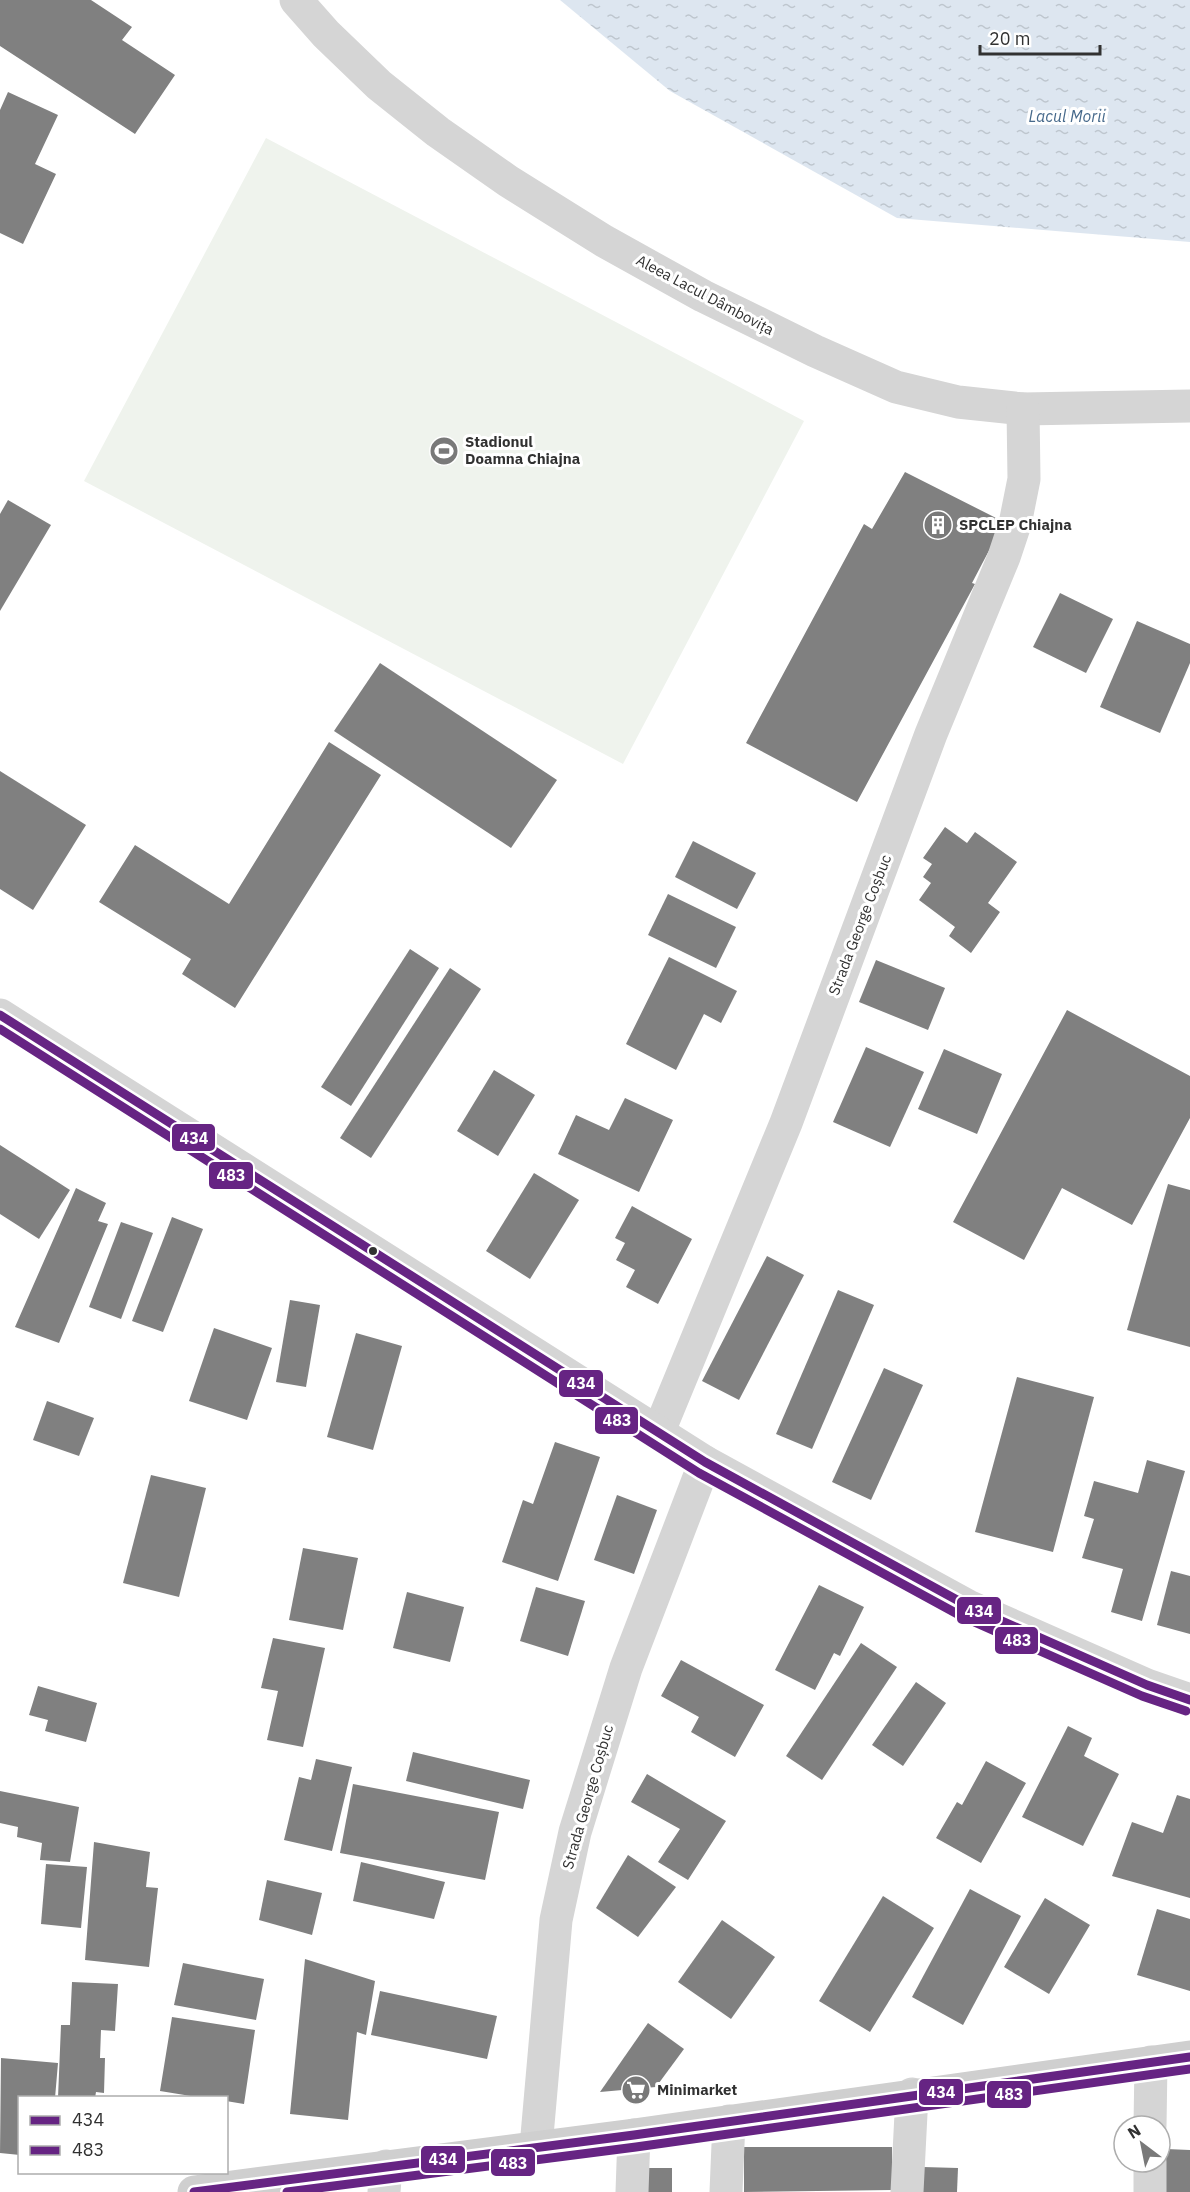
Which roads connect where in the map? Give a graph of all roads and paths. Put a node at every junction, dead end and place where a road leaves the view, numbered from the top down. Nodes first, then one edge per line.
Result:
1 (296, 0) edge
2 (1190, 406) edge
3 (1023, 409) junction
4 (0, 1015) edge
5 (659, 1431) junction
6 (705, 1462) junction
7 (1190, 1701) edge
8 (1190, 2057) edge
9 (1151, 2062) junction
10 (912, 2094) junction
11 (1150, 2114) edge
12 (729, 2121) junction
13 (634, 2135) junction
14 (536, 2147) junction
15 (1150, 2174) edge
16 (385, 2179) edge
17 (199, 2192) edge
18 (632, 2192) edge
19 (726, 2192) edge
20 (907, 2192) edge
21 (1150, 2192) edge

1 - 3 street, Aleea Lacul Dâmbovița
2 - 3 street, Aleea Lacul Dâmbovița
3 - 5 street, Strada George Coșbuc
4 - 5 street
5 - 6 street
6 - 7 street
6 - 14 street, Strada George Coșbuc
8 - 9 main road
9 - 10 main road
9 - 11 street
10 - 12 main road
10 - 20 street
12 - 13 main road
12 - 19 street
13 - 14 main road
13 - 18 street
14 - 16 main road
15 - 21 street
16 - 17 main road

